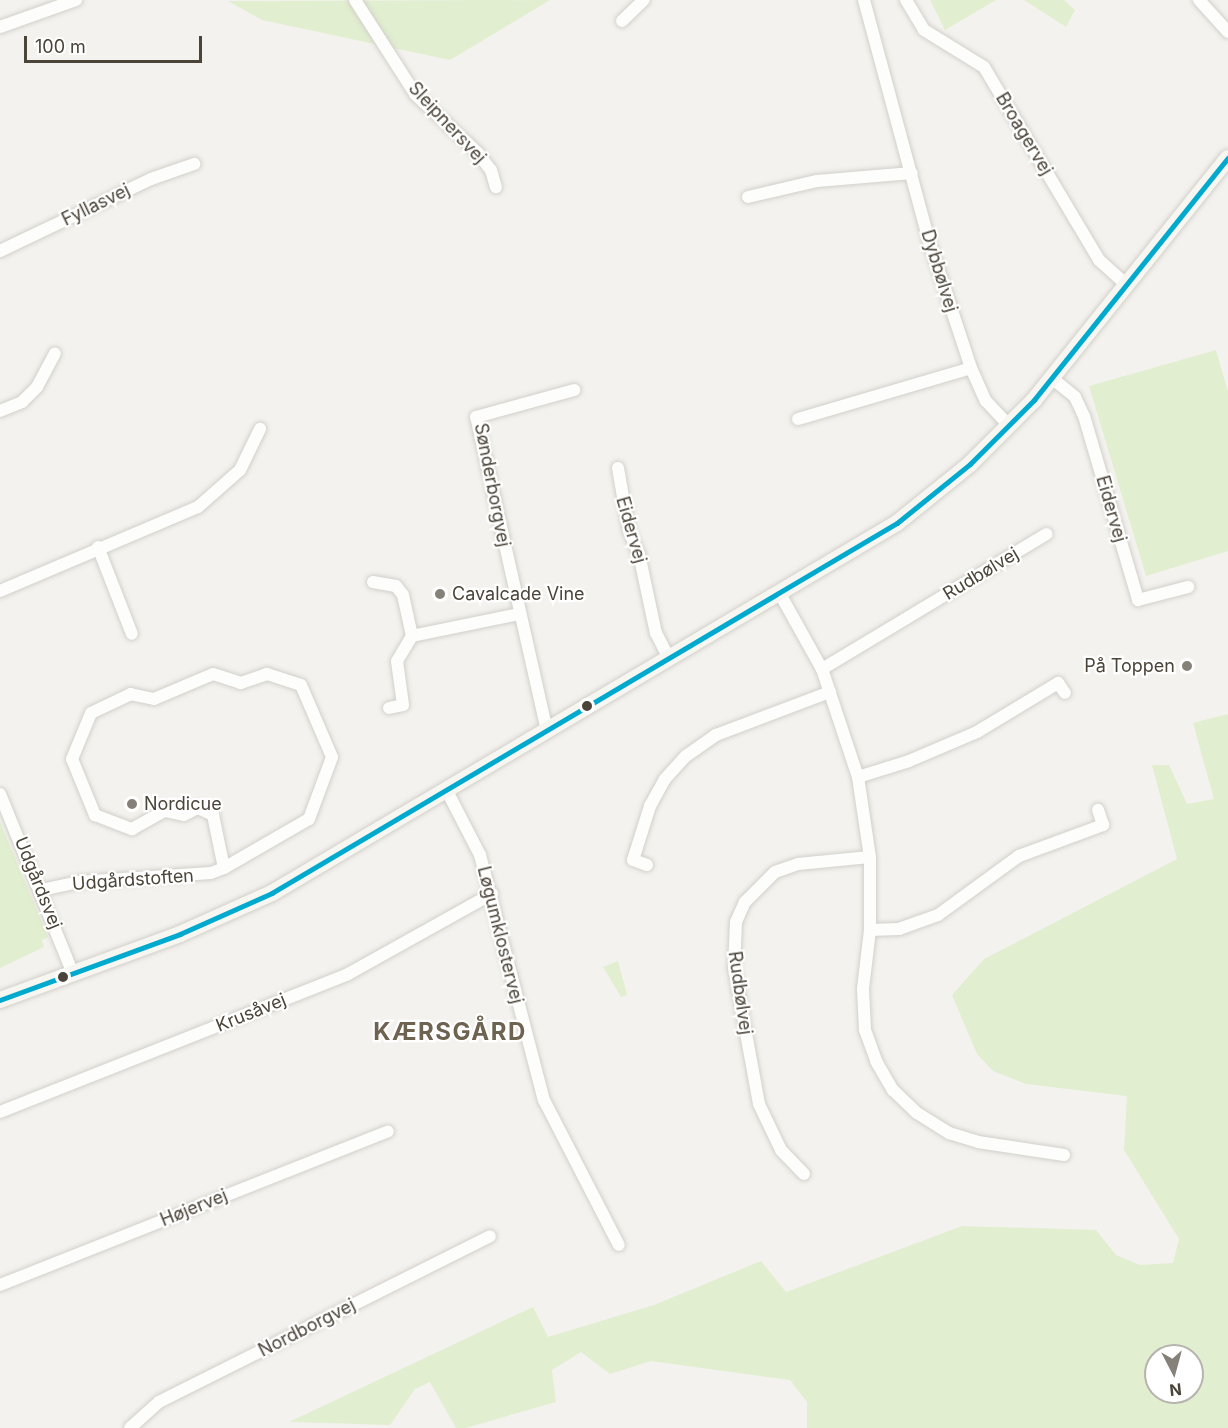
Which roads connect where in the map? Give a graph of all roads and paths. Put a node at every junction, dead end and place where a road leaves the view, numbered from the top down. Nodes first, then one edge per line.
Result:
1 (76, 0) edge
2 (355, 0) edge
3 (644, 0) edge
4 (864, 0) edge
5 (906, 0) edge
6 (1199, 0) edge
7 (622, 21) dead end
8 (0, 27) edge
9 (1228, 32) edge
10 (1228, 158) edge
11 (194, 164) dead end
12 (912, 173) junction
13 (496, 187) dead end
14 (748, 197) dead end
15 (0, 251) edge
16 (1127, 285) junction
17 (55, 353) dead end
18 (971, 368) junction
19 (1053, 379) junction
20 (574, 390) dead end
21 (0, 411) edge
22 (798, 419) dead end
23 (1009, 426) junction
24 (260, 429) dead end
25 (618, 468) dead end
26 (1047, 534) dead end
27 (98, 547) junction
28 (373, 582) dead end
29 (1188, 587) dead end
30 (0, 591) edge
31 (780, 594) junction
32 (519, 614) junction
33 (132, 634) dead end
34 (412, 636) junction
35 (669, 659) junction
36 (822, 669) junction
37 (830, 692) junction
38 (1065, 693) dead end
39 (389, 708) dead end
40 (547, 731) junction
41 (858, 777) junction
42 (447, 791) junction
43 (0, 794) edge
44 (1098, 810) dead end
45 (870, 857) junction
46 (647, 865) dead end
47 (224, 868) junction
48 (41, 890) junction
49 (492, 894) junction
50 (870, 930) junction
51 (73, 974) junction
52 (0, 1000) edge
53 (0, 1112) edge
54 (388, 1131) dead end
55 (1064, 1155) dead end
56 (804, 1174) dead end
57 (490, 1236) dead end
58 (620, 1245) dead end
59 (0, 1286) edge
60 (130, 1428) edge

1 - 8 street
2 - 13 street, Sleipnersvej
3 - 7 street
4 - 12 street, Dybbølvej
5 - 16 street, Broagervej
6 - 9 street
10 - 16 street
11 - 15 street, Fyllasvej
12 - 14 street
12 - 18 street, Dybbølvej
16 - 19 street
17 - 21 street
18 - 22 street
18 - 23 street, Dybbølvej
19 - 23 street
19 - 29 street, Eidervej
20 - 32 street, Sønderborgvej
23 - 31 street
24 - 27 street
25 - 35 street, Eidervej
26 - 36 street, Rudbølvej
27 - 30 street
27 - 33 street
28 - 34 street
31 - 35 street
31 - 36 street
32 - 34 street
32 - 40 street, Sønderborgvej
34 - 39 street
35 - 40 street
36 - 37 street
37 - 41 street
37 - 46 street
38 - 41 street
40 - 42 street
41 - 45 street
42 - 49 street, Løgumklostervej
42 - 51 street
43 - 48 street, Udgårdsvej
44 - 50 street
45 - 50 street
45 - 56 street, Rudbølvej
47 - 47 street, Udgårdstoften
47 - 48 street, Udgårdstoften
48 - 51 street, Udgårdsvej
49 - 53 street, Krusåvej
49 - 58 street, Løgumklostervej
50 - 55 street
51 - 52 street
54 - 59 street, Højervej
57 - 60 street, Nordborgvej

